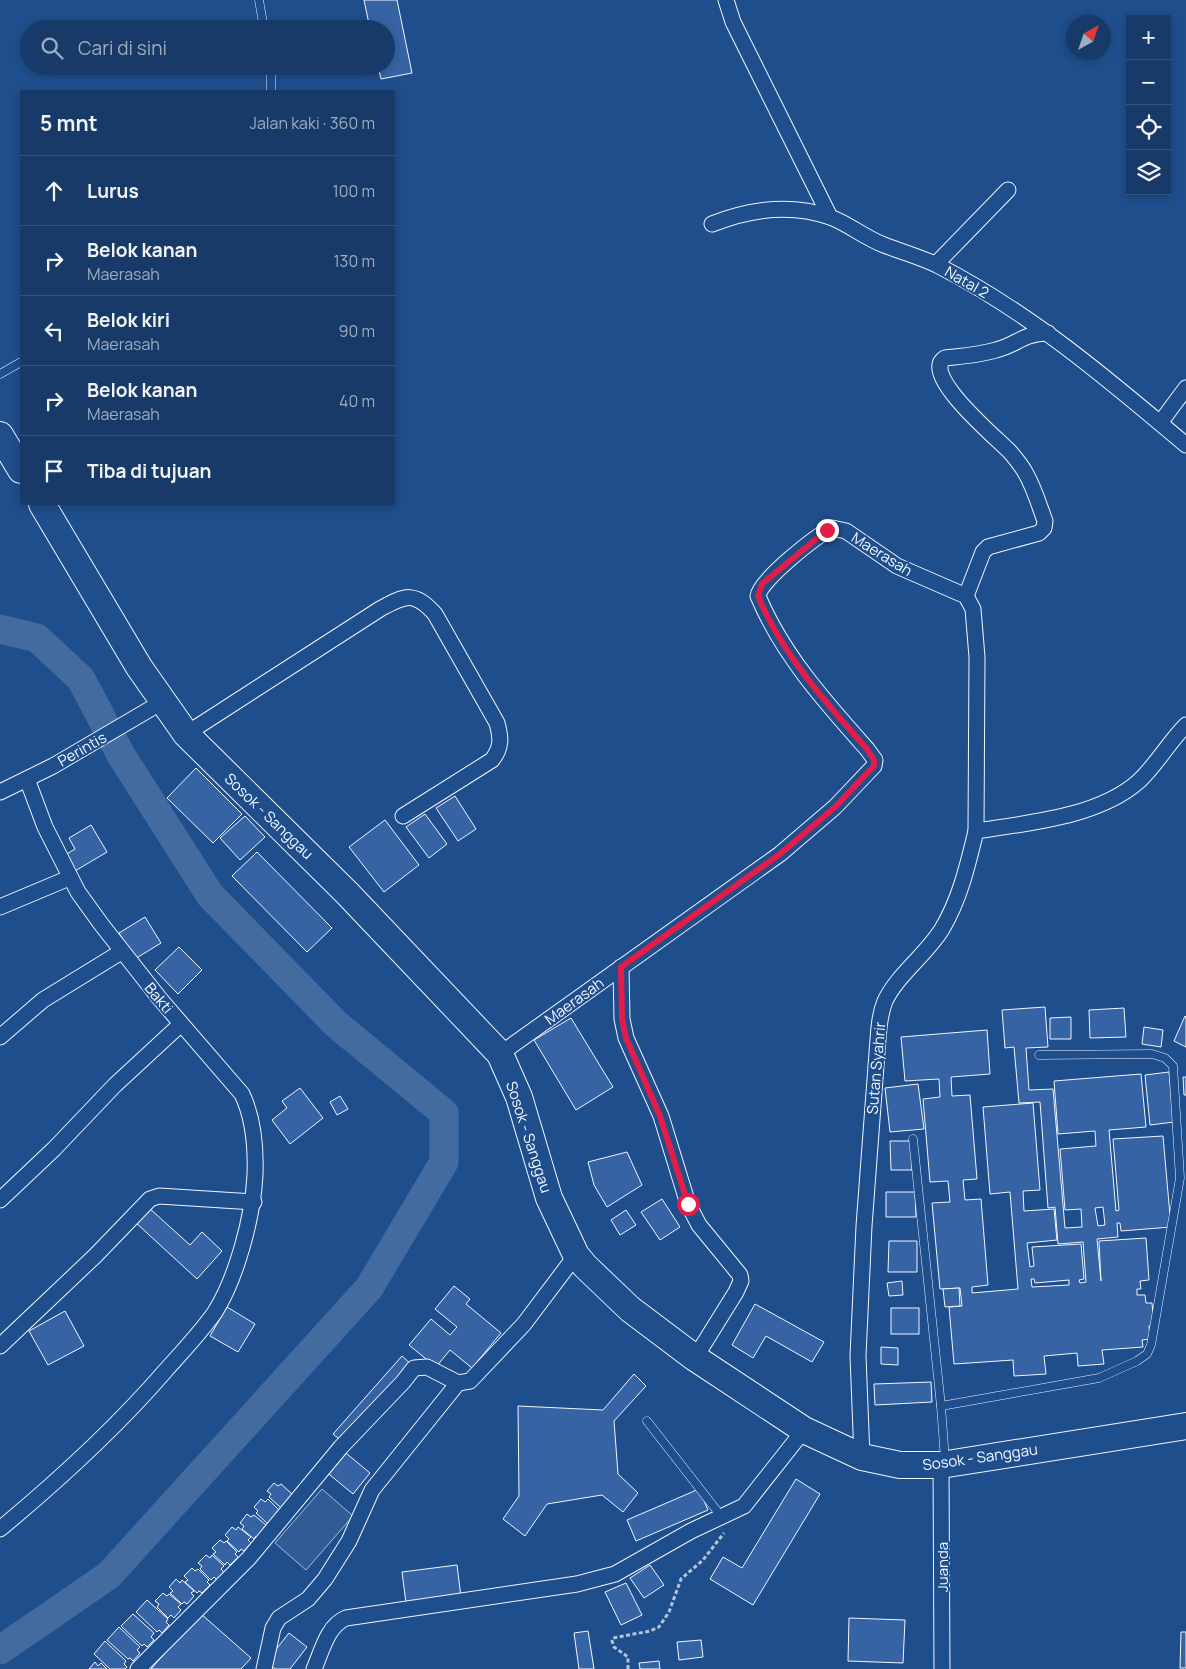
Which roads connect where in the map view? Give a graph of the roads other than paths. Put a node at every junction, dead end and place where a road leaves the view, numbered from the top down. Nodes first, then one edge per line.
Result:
1 (259, 0) edge
2 (726, 0) edge
3 (262, 20) edge
4 (271, 75) edge
5 (271, 90) edge
6 (1008, 190) dead end
7 (830, 217) junction
8 (712, 224) dead end
9 (936, 264) junction
10 (1048, 333) junction
11 (20, 363) edge
12 (0, 374) edge
13 (1186, 388) edge
14 (1160, 423) junction
15 (1, 438) edge
16 (1186, 445) edge
17 (20, 468) edge
18 (49, 506) edge
19 (966, 596) junction
20 (162, 702) junction
21 (1183, 733) edge
22 (186, 734) junction
23 (28, 779) junction
24 (0, 792) edge
25 (403, 816) dead end
26 (976, 831) junction
27 (69, 878) junction
28 (0, 907) edge
29 (122, 952) junction
30 (621, 967) junction
31 (181, 1024) junction
32 (3, 1027) edge
33 (500, 1054) junction
34 (1038, 1055) dead end
35 (913, 1139) dead end
36 (0, 1200) edge
37 (254, 1202) junction
38 (576, 1255) junction
39 (0, 1346) edge
40 (695, 1358) junction
41 (458, 1383) junction
42 (941, 1406) junction
43 (647, 1421) dead end
44 (1186, 1426) edge
45 (804, 1430) junction
46 (862, 1457) junction
47 (943, 1465) junction
48 (721, 1516) junction
49 (0, 1530) edge
50 (262, 1668) edge
51 (138, 1669) edge
52 (314, 1669) edge
53 (942, 1669) edge

1 - 3 lane
2 - 7 street
4 - 5 lane
6 - 9 street
7 - 8 street, Natal 2
7 - 9 street, Natal 2
9 - 10 street, Natal 2
10 - 14 street, Natal 2
10 - 19 street
11 - 12 lane
13 - 14 street
14 - 16 street, Natal 2
15 - 17 highway
18 - 20 highway, Sosok - Sanggau
19 - 26 street
19 - 30 street, Maerasah
20 - 22 highway, Sosok - Sanggau
20 - 23 street, Perintis
21 - 26 street
22 - 25 street
22 - 33 highway, Sosok - Sanggau
23 - 24 street, Perintis
23 - 27 street, Bakti
26 - 46 street, Sutan Syahrir
27 - 28 street
27 - 29 street, Bakti
29 - 31 street, Bakti
29 - 32 street
30 - 33 street, Maerasah
30 - 40 street
31 - 36 street
31 - 37 street, Bakti
33 - 38 highway, Sosok - Sanggau
34 - 42 lane
35 - 42 lane
37 - 39 street
37 - 49 street, Bakti
38 - 40 highway, Sosok - Sanggau
38 - 41 street
40 - 45 highway, Sosok - Sanggau
41 - 50 street
41 - 51 street
42 - 47 lane
43 - 48 lane
44 - 47 highway, Sosok - Sanggau
45 - 46 highway, Sosok - Sanggau
45 - 48 street
46 - 47 highway, Sosok - Sanggau
47 - 53 street, Juanda
48 - 52 street

